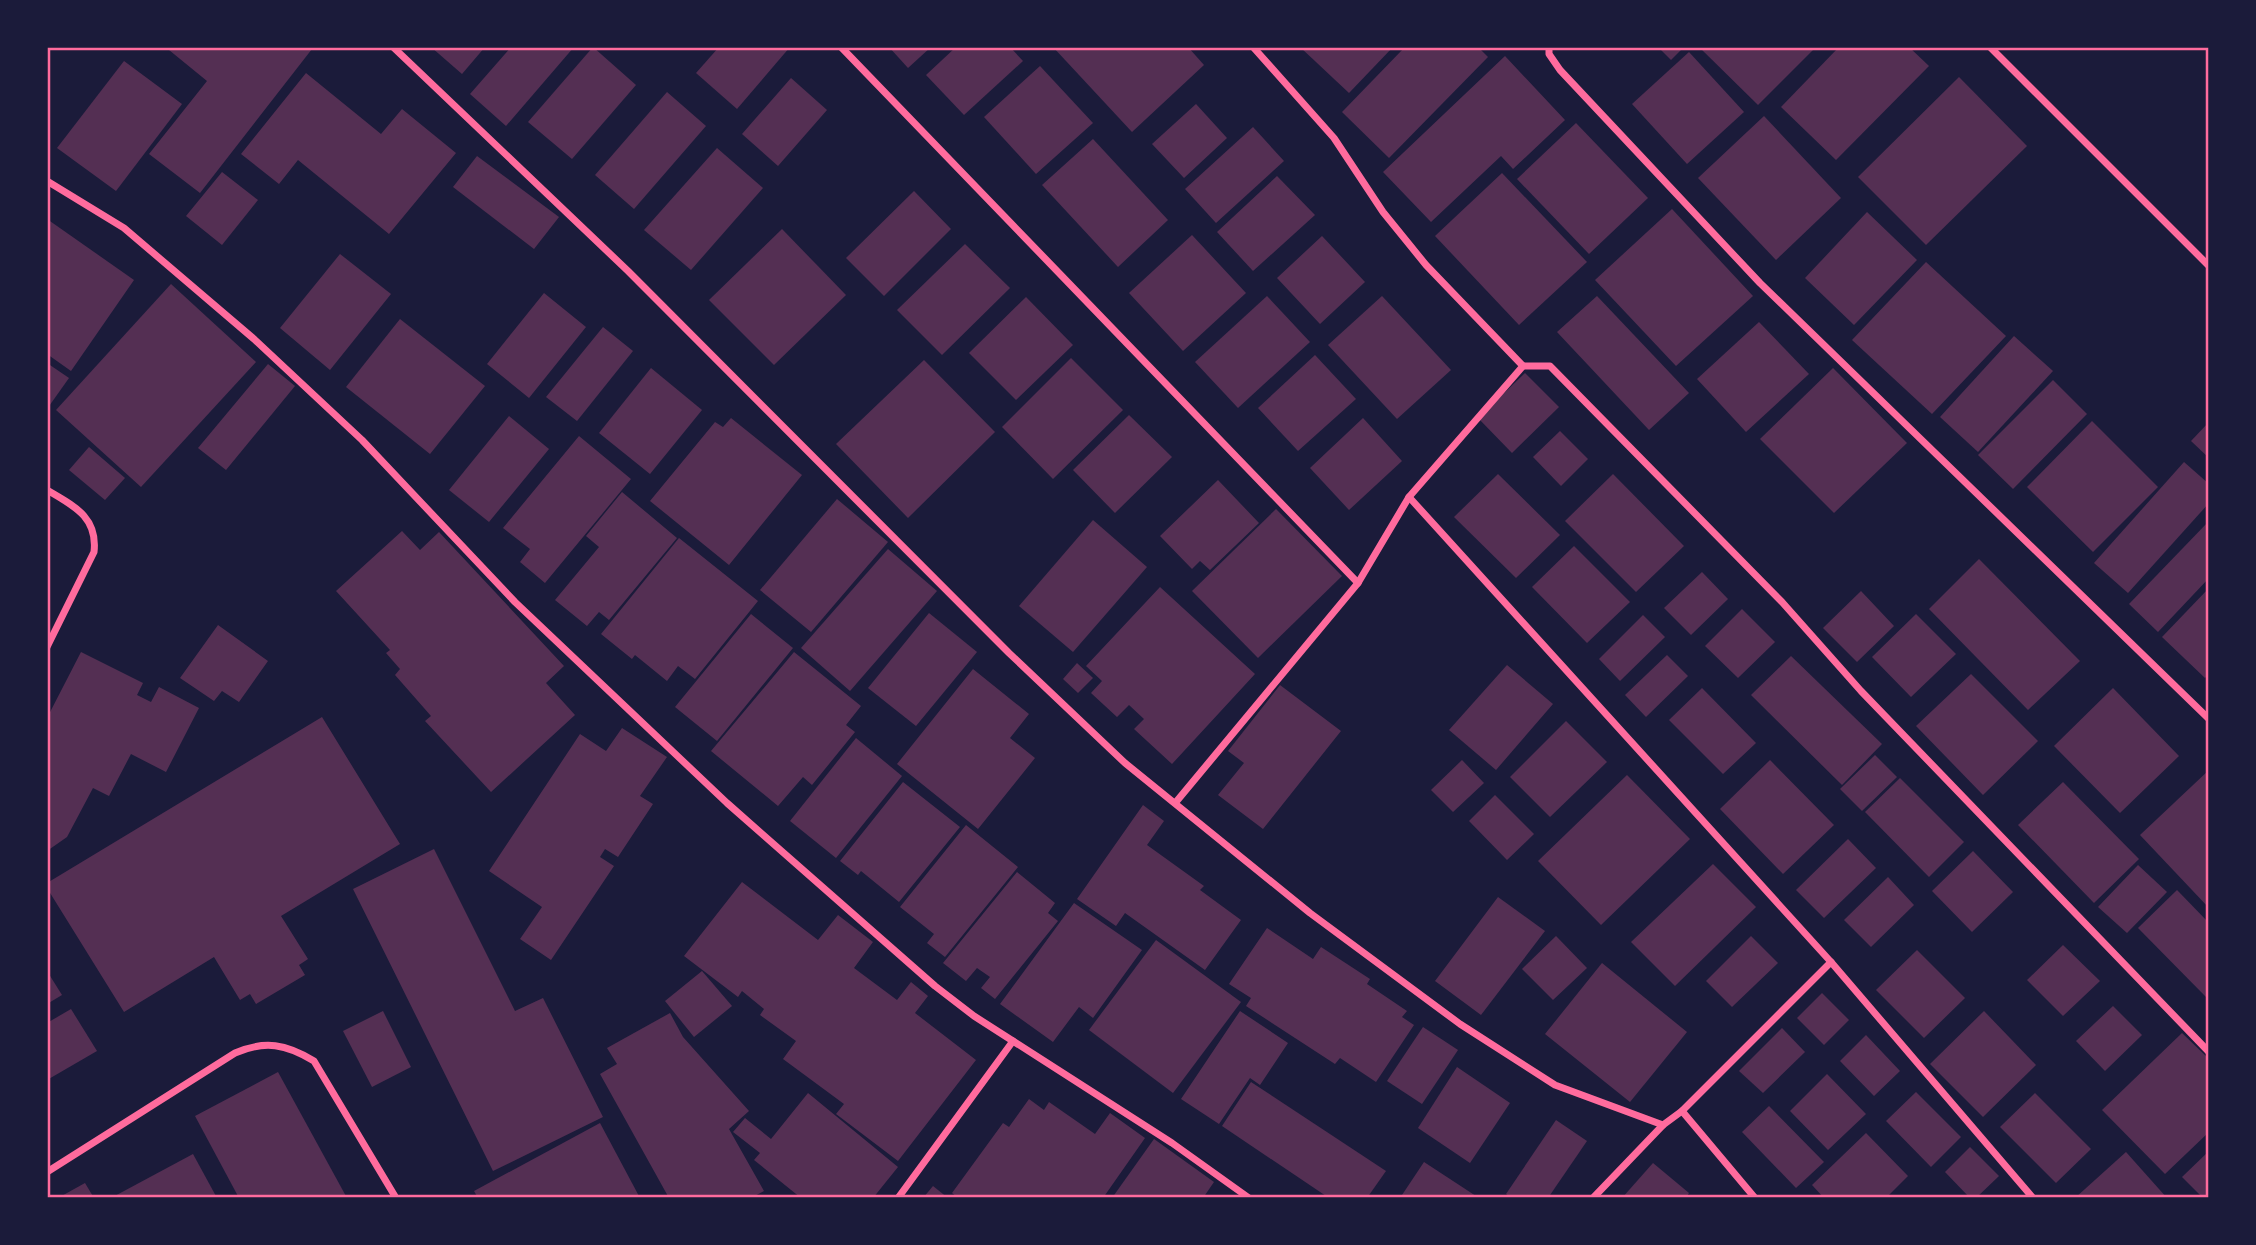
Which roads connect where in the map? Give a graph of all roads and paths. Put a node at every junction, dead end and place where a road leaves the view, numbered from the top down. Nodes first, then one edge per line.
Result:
1 (393, 47) edge
2 (841, 47) edge
3 (1254, 47) edge
4 (1549, 47) edge
5 (1990, 47) edge
6 (47, 181) edge
7 (2209, 266) edge
8 (1523, 366) junction
9 (47, 490) edge
10 (1409, 497) junction
11 (1358, 583) junction
12 (47, 647) edge
13 (2209, 719) edge
14 (1176, 802) junction
15 (1831, 962) junction
16 (1013, 1041) junction
17 (2209, 1052) edge
18 (1682, 1111) junction
19 (1663, 1125) junction
20 (47, 1172) edge
21 (396, 1198) edge
22 (898, 1198) edge
23 (1249, 1198) edge
24 (1593, 1198) edge
25 (1755, 1198) edge
26 (2033, 1198) edge

1 - 14 street
2 - 11 street
3 - 8 street
4 - 13 street
5 - 7 street
6 - 16 street
8 - 10 street
8 - 17 street
9 - 12 street
10 - 11 street
10 - 15 street
11 - 14 street
14 - 19 street
15 - 18 street
15 - 26 street
16 - 22 street
16 - 23 street
18 - 19 street
18 - 25 street
19 - 24 street
20 - 21 street

